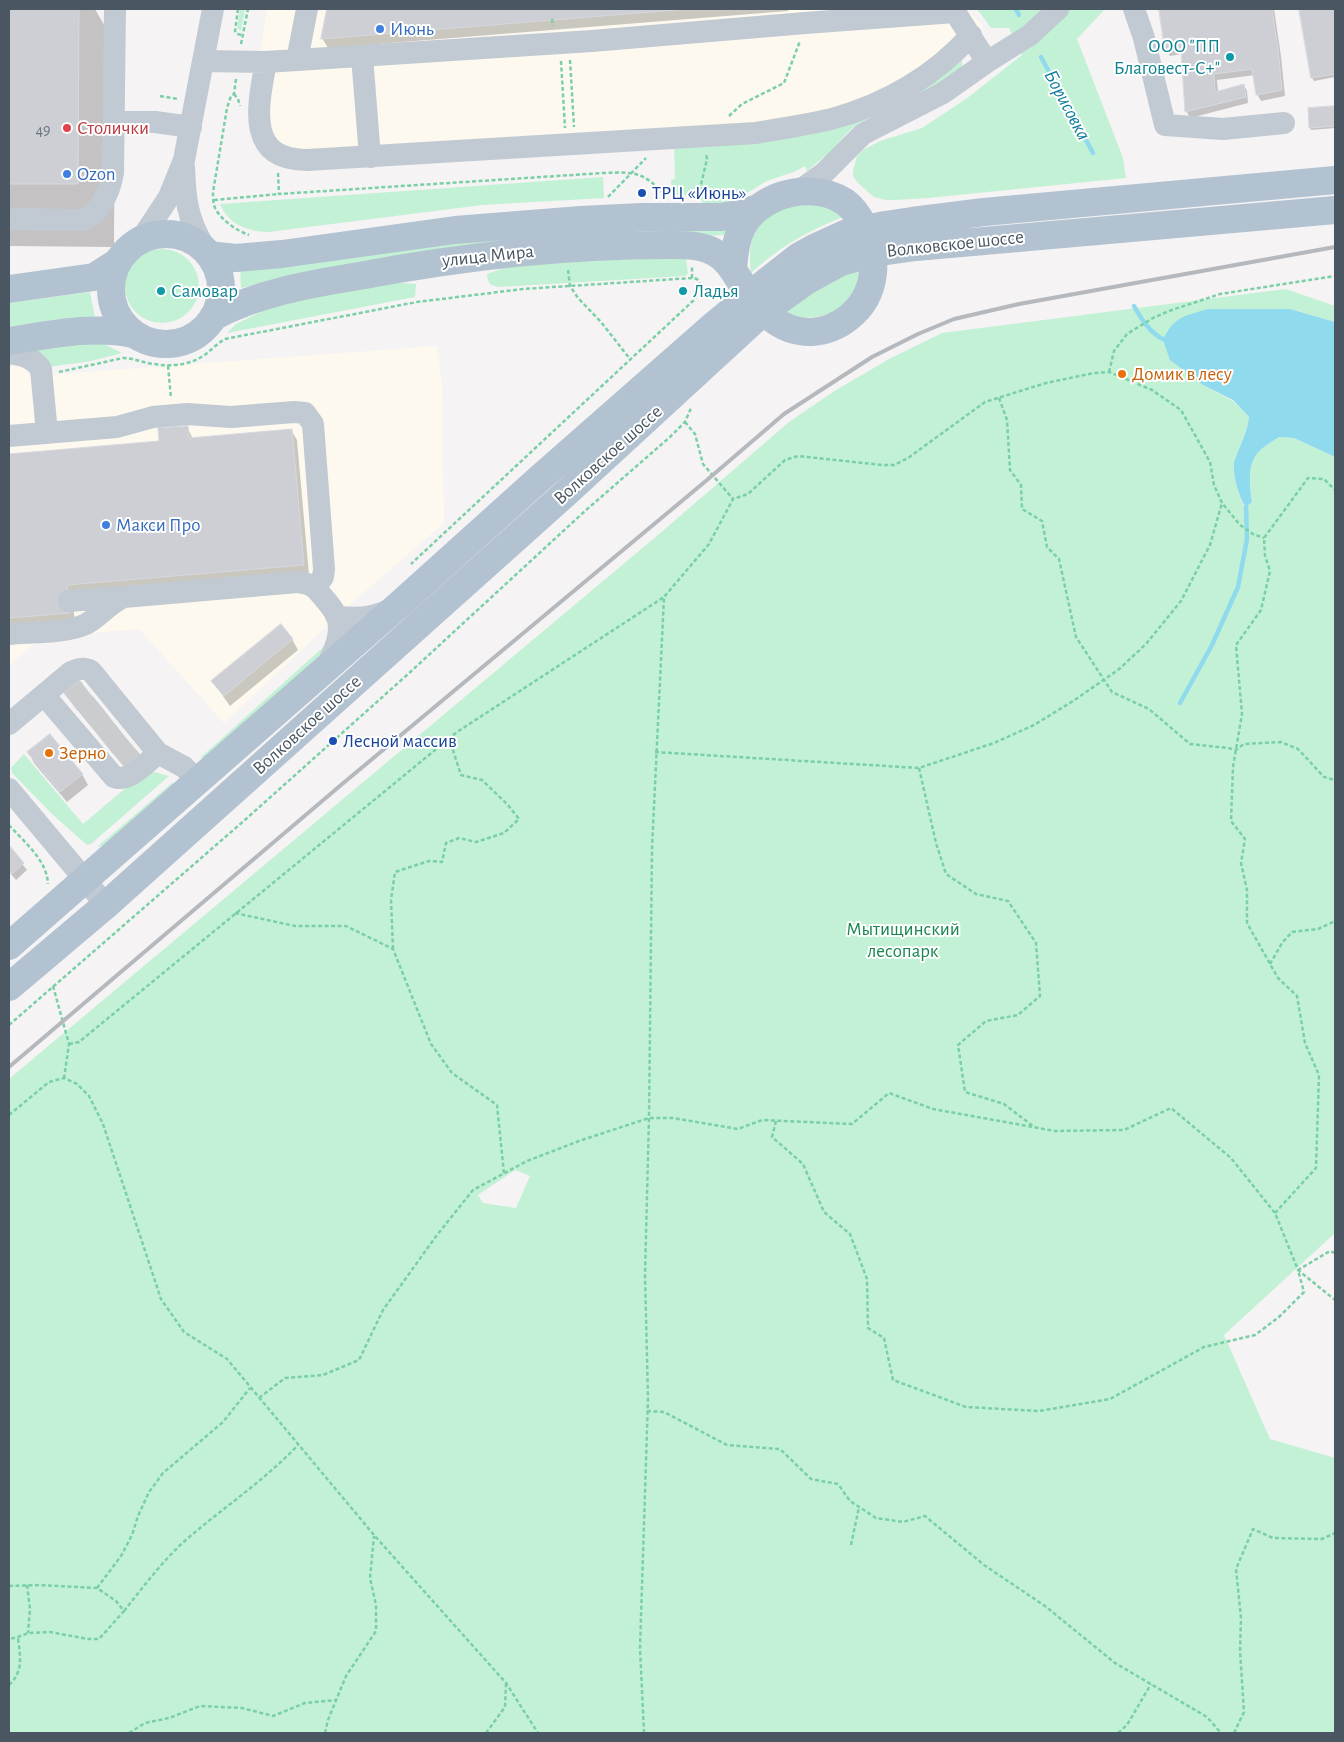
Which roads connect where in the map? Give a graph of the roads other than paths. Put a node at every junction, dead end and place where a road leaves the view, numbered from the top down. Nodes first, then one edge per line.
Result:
1 (114, 9) edge
2 (213, 9) edge
3 (308, 9) edge
4 (1058, 9) edge
5 (1134, 9) edge
6 (954, 10) edge
7 (804, 16) edge
8 (971, 35) junction
9 (362, 56) junction
10 (297, 60) junction
11 (204, 61) junction
12 (266, 62) junction
13 (987, 62) junction
14 (114, 122) junction
15 (1284, 122) dead end
16 (191, 127) junction
17 (847, 149) junction
18 (370, 156) junction
19 (184, 160) junction
20 (1335, 180) edge
21 (799, 191) junction
22 (846, 202) junction
23 (758, 208) junction
24 (1335, 210) edge
25 (9, 219) edge
26 (142, 238) junction
27 (869, 241) junction
28 (206, 250) junction
29 (116, 263) junction
30 (733, 269) junction
31 (9, 289) edge
32 (757, 302) junction
33 (213, 317) junction
34 (132, 334) junction
35 (9, 341) edge
36 (9, 353) edge
37 (47, 432) junction
38 (9, 436) edge
39 (315, 588) junction
40 (124, 597) junction
41 (68, 602) dead end
42 (401, 604) junction
43 (336, 616) junction
44 (9, 634) edge
45 (328, 666) junction
46 (44, 695) junction
47 (9, 724) edge
48 (105, 726) junction
49 (198, 782) junction
50 (9, 790) edge
51 (84, 880) junction
52 (106, 905) junction
53 (9, 946) edge
54 (9, 987) edge

1 - 14 street
2 - 11 street
3 - 10 street
4 - 13 street
5 - 15 street
6 - 7 street
6 - 8 street
7 - 9 street
8 - 13 street
8 - 18 street
9 - 10 street
9 - 18 street
10 - 12 street
11 - 12 street
11 - 16 street
12 - 18 street
13 - 17 street
14 - 16 street
14 - 25 street
16 - 19 street
17 - 21 street
17 - 22 street
19 - 26 street
19 - 28 street
20 - 27 main road, Волковское шоссе
21 - 22 main road
21 - 23 main road
22 - 27 main road
23 - 28 main road, улица Мира
23 - 30 main road
24 - 27 main road, Волковское шоссе
26 - 28 main road
26 - 29 main road
27 - 32 main road, Волковское шоссе
27 - 32 main road
28 - 33 main road
29 - 31 main road
29 - 34 main road
30 - 32 main road, улица Мира
30 - 33 main road, улица Мира
32 - 42 main road, Волковское шоссе
32 - 52 main road, Волковское шоссе
33 - 34 main road
34 - 35 main road
36 - 37 street
37 - 38 street
37 - 39 street
39 - 40 street
39 - 43 street
40 - 41 street
40 - 44 street
42 - 43 street
42 - 45 main road, Волковское шоссе
43 - 45 street
45 - 49 main road, Волковское шоссе
46 - 47 street
46 - 48 street
46 - 48 street
48 - 49 street
49 - 51 main road, Волковское шоссе
50 - 51 street
51 - 52 street
51 - 53 main road, Волковское шоссе
52 - 54 main road, Волковское шоссе

